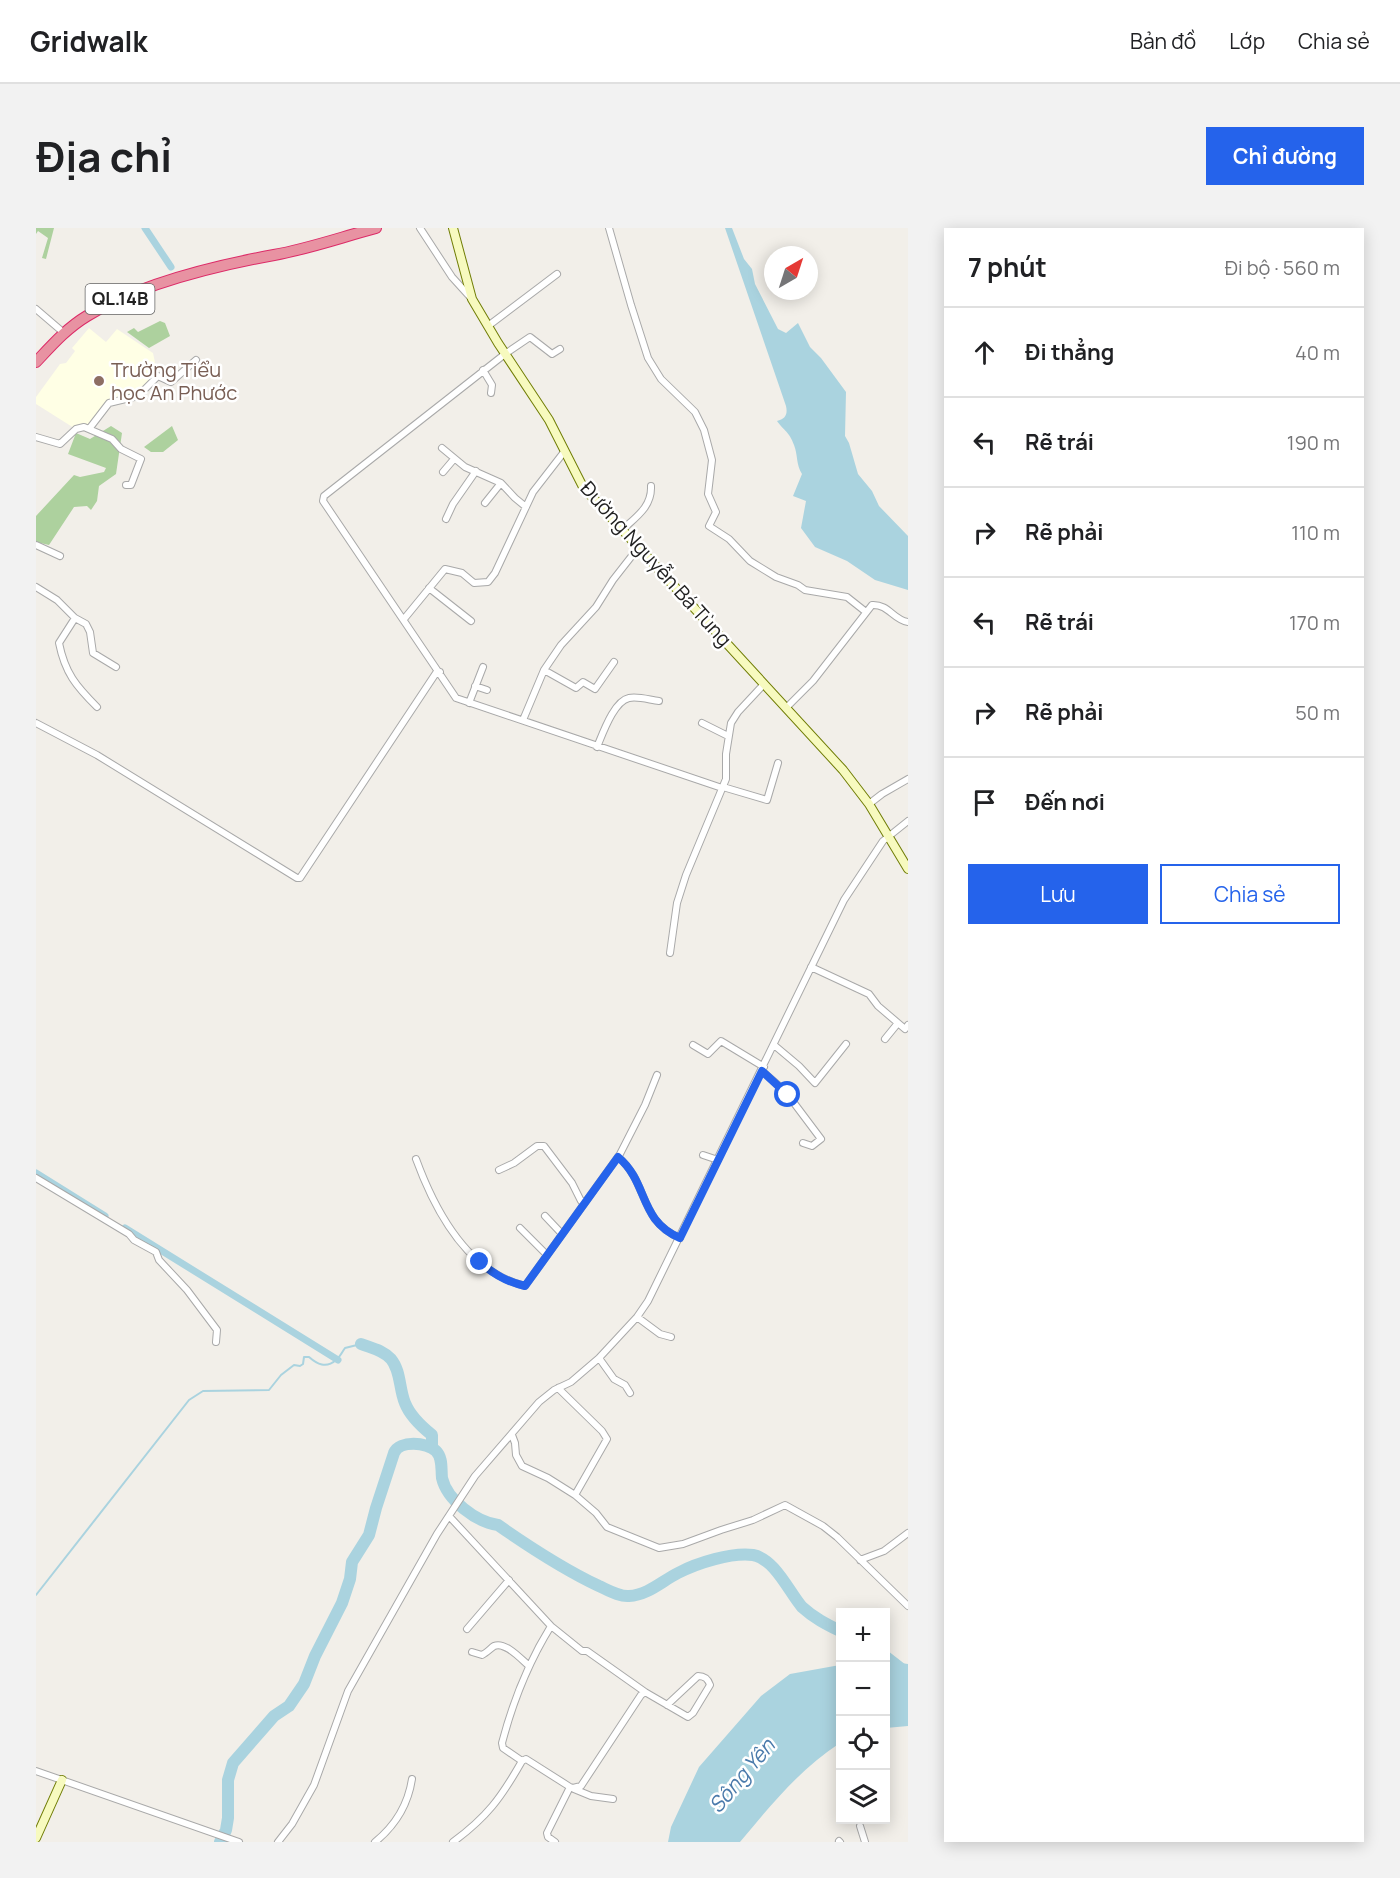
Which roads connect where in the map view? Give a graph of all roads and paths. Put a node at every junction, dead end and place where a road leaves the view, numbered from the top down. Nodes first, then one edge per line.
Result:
1 (376, 228) edge
2 (420, 228) edge
3 (453, 228) edge
4 (609, 228) edge
5 (557, 274) dead end
6 (472, 299) junction
7 (36, 309) edge
8 (488, 326) junction
9 (64, 333) junction
10 (560, 349) dead end
11 (505, 354) junction
12 (196, 360) dead end
13 (36, 362) edge
14 (483, 370) junction
15 (492, 393) dead end
16 (89, 429) junction
17 (36, 437) edge
18 (442, 448) dead end
19 (564, 452) junction
20 (454, 459) junction
21 (476, 471) junction
22 (442, 472) dead end
23 (501, 483) junction
24 (126, 485) dead end
25 (651, 486) dead end
26 (485, 503) dead end
27 (526, 507) junction
28 (446, 519) dead end
29 (622, 530) junction
30 (36, 545) edge
31 (639, 548) junction
32 (60, 556) dead end
33 (36, 586) edge
34 (429, 588) junction
35 (866, 612) junction
36 (75, 618) junction
37 (404, 619) junction
38 (471, 621) dead end
39 (908, 622) edge
40 (614, 662) dead end
41 (116, 667) dead end
42 (483, 667) dead end
43 (544, 670) junction
44 (440, 672) junction
45 (764, 684) junction
46 (475, 686) junction
47 (487, 690) dead end
48 (658, 701) dead end
49 (469, 703) junction
50 (97, 707) dead end
51 (786, 708) junction
52 (523, 720) junction
53 (36, 723) edge
54 (702, 723) dead end
55 (728, 736) junction
56 (597, 747) junction
57 (778, 763) dead end
58 (908, 779) edge
59 (723, 788) junction
60 (869, 804) junction
61 (908, 821) edge
62 (889, 836) junction
63 (908, 869) edge
64 (670, 953) dead end
65 (811, 967) junction
66 (898, 1023) junction
67 (908, 1025) edge
68 (885, 1039) dead end
69 (846, 1044) dead end
70 (693, 1045) dead end
71 (774, 1045) junction
72 (763, 1069) junction
73 (657, 1075) dead end
74 (803, 1143) dead end
75 (702, 1155) dead end
76 (618, 1157) junction
77 (416, 1159) dead end
78 (718, 1160) junction
79 (499, 1170) dead end
80 (36, 1178) edge
81 (587, 1201) junction
82 (545, 1216) dead end
83 (520, 1228) dead end
84 (562, 1234) junction
85 (680, 1238) junction
86 (547, 1255) junction
87 (637, 1317) junction
88 (671, 1337) dead end
89 (216, 1342) dead end
90 (599, 1358) junction
91 (558, 1388) junction
92 (630, 1393) dead end
93 (512, 1435) junction
94 (575, 1495) junction
95 (451, 1513) junction
96 (908, 1533) edge
97 (860, 1560) junction
98 (509, 1580) junction
99 (908, 1606) edge
100 (551, 1626) junction
101 (467, 1629) dead end
102 (472, 1652) dead end
103 (528, 1665) junction
104 (645, 1692) junction
105 (667, 1705) junction
106 (522, 1761) junction
107 (36, 1771) edge
108 (412, 1779) dead end
109 (62, 1780) junction
110 (571, 1788) junction
111 (613, 1799) dead end
112 (860, 1826) dead end
113 (36, 1838) edge
114 (235, 1841) edge
115 (278, 1842) edge
116 (375, 1842) edge
117 (453, 1842) edge
118 (555, 1842) edge
119 (865, 1842) edge

1 - 9 highway, QL.14B
2 - 6 street
3 - 6 main road, Đường Nguyễn Bá Tùng
4 - 35 street
5 - 8 street
6 - 8 main road, Đường Nguyễn Bá Tùng
7 - 9 street
8 - 11 main road, Đường Nguyễn Bá Tùng
9 - 13 highway, QL.14B
10 - 11 street
11 - 14 street
11 - 19 main road, Đường Nguyễn Bá Tùng
12 - 16 street
14 - 15 street
14 - 37 street
16 - 17 street
16 - 24 street
18 - 20 street
19 - 27 street
19 - 29 main road, Đường Nguyễn Bá Tùng
20 - 21 street
20 - 22 street
21 - 23 street
21 - 28 street
23 - 26 street
23 - 27 street
25 - 29 street
27 - 34 street
29 - 31 main road, Đường Nguyễn Bá Tùng
30 - 32 street
31 - 43 street
31 - 45 main road, Đường Nguyễn Bá Tùng
33 - 36 street
34 - 37 street
34 - 38 street
35 - 39 street
35 - 51 street
36 - 41 street
36 - 50 street
37 - 44 street
40 - 43 street
42 - 46 street
43 - 52 street
44 - 49 street
44 - 53 street
45 - 51 main road, Đường Nguyễn Bá Tùng
45 - 55 street
46 - 47 street
46 - 49 street
48 - 56 street
49 - 52 street
51 - 60 main road, Đường Nguyễn Bá Tùng
52 - 56 street
54 - 55 street
55 - 59 street
56 - 59 street
57 - 59 street
58 - 60 street
59 - 64 street
60 - 62 main road, Đường Nguyễn Bá Tùng
61 - 62 street
62 - 63 main road, Đường Nguyễn Bá Tùng
62 - 65 street
65 - 66 street
65 - 71 street
66 - 67 street
66 - 68 street
69 - 71 street
70 - 72 street
71 - 72 street
72 - 74 street
72 - 78 street
73 - 76 street
75 - 78 street
76 - 81 street
76 - 85 street
77 - 86 street
78 - 85 street
79 - 81 street
80 - 89 street
81 - 84 street
82 - 84 street
83 - 86 street
84 - 86 street
85 - 87 street
87 - 88 street
87 - 90 street
90 - 91 street
90 - 92 street
91 - 93 street
91 - 94 street
93 - 94 street
93 - 95 street
94 - 97 street
95 - 98 street
95 - 115 street
96 - 97 street
97 - 99 street
98 - 100 street
98 - 101 street
100 - 103 street
100 - 104 street
102 - 103 street
103 - 106 street
104 - 105 street
104 - 110 street
105 - 105 street
106 - 110 street
106 - 117 street
107 - 109 street
108 - 116 street
109 - 113 main road
109 - 114 street
110 - 111 street
110 - 118 street
112 - 119 street

